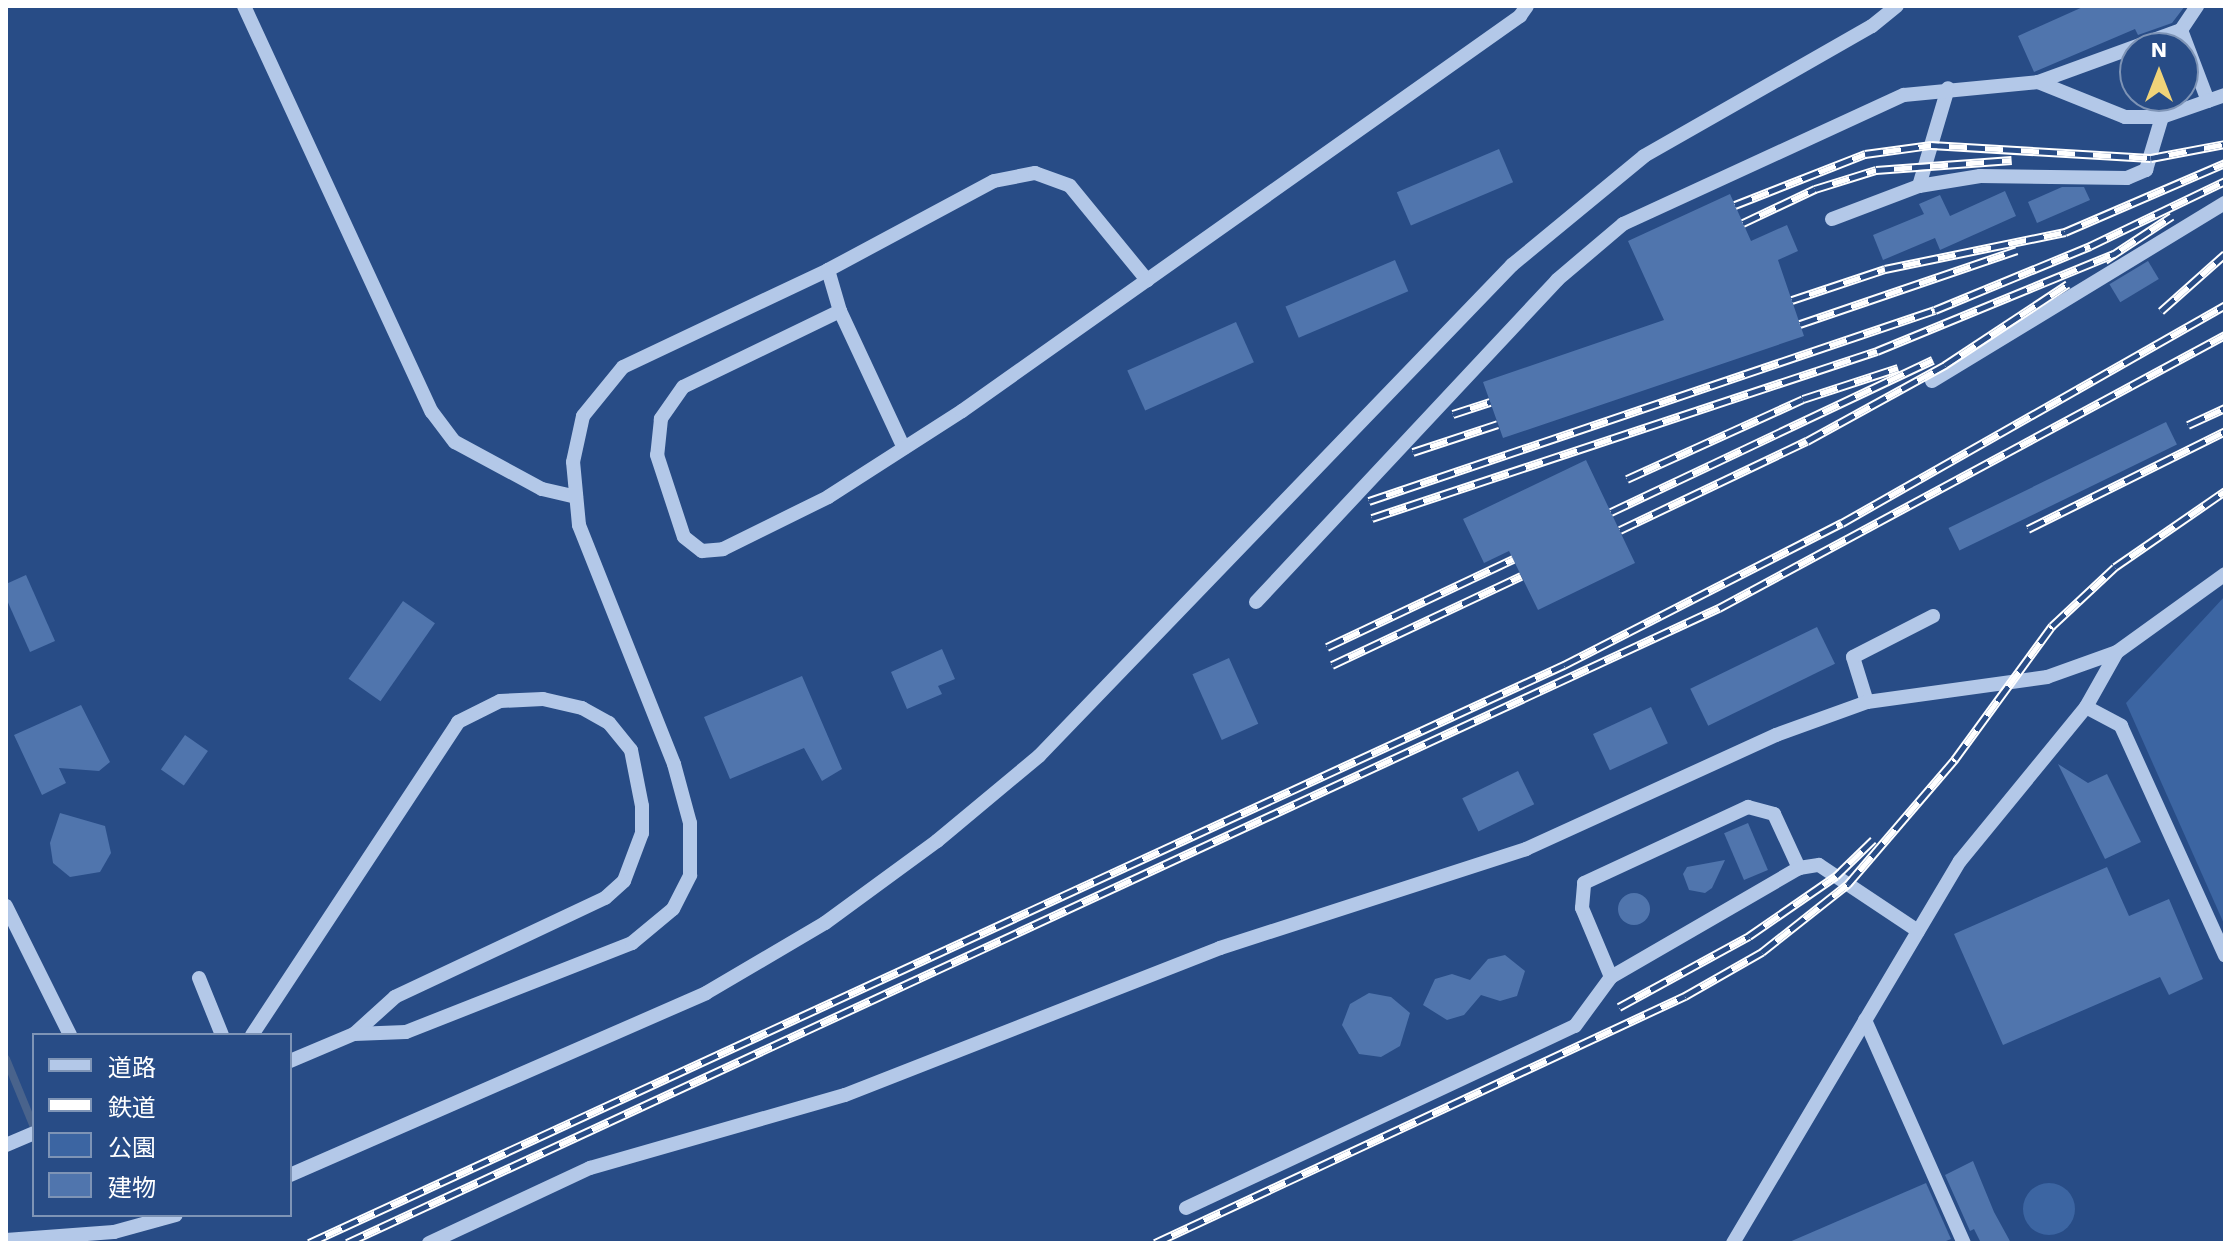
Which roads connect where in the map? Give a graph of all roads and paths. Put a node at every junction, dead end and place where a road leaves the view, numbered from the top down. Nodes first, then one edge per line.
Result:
1 (244, 6) edge
2 (1527, 6) edge
3 (1897, 6) edge
4 (2197, 6) edge
5 (2181, 30) junction
6 (2038, 82) junction
7 (1948, 88) junction
8 (2225, 95) edge
9 (2208, 101) junction
10 (2162, 117) junction
11 (1919, 186) junction
12 (2225, 203) edge
13 (1832, 219) dead end
14 (828, 270) junction
15 (1147, 280) junction
16 (840, 311) junction
17 (1932, 381) dead end
18 (904, 448) junction
19 (576, 497) junction
20 (2225, 574) edge
21 (1256, 602) dead end
22 (1933, 616) dead end
23 (2117, 652) junction
24 (1867, 702) junction
25 (2086, 707) junction
26 (1799, 868) junction
27 (6, 906) edge
28 (1918, 931) junction
29 (2225, 955) edge
30 (1611, 977) junction
31 (199, 978) dead end
32 (1865, 1020) junction
33 (69, 1033) edge
34 (221, 1033) edge
35 (253, 1033) edge
36 (354, 1034) junction
37 (292, 1060) edge
38 (32, 1134) edge
39 (6, 1145) edge
40 (292, 1174) edge
41 (1186, 1208) dead end
42 (169, 1217) edge
43 (6, 1240) edge
44 (429, 1243) edge
45 (1733, 1243) edge
46 (1964, 1243) edge

1 - 19 street
2 - 15 street
3 - 40 street
4 - 5 street
5 - 6 street
5 - 9 street
6 - 7 street
6 - 10 street
7 - 11 street
7 - 21 street
8 - 9 street
9 - 10 street
10 - 11 street
11 - 13 street
12 - 17 street
14 - 15 street
14 - 16 street
14 - 19 street
15 - 18 street
16 - 18 street
16 - 18 street
19 - 36 street
20 - 23 street
22 - 24 street
23 - 24 street
23 - 25 street
24 - 44 street
25 - 28 street
25 - 29 street
26 - 28 street
26 - 30 street
26 - 30 street
27 - 33 street
28 - 32 street
30 - 41 street
31 - 34 street
32 - 45 street
32 - 46 street
35 - 36 street
36 - 37 street
38 - 39 street
42 - 43 street

